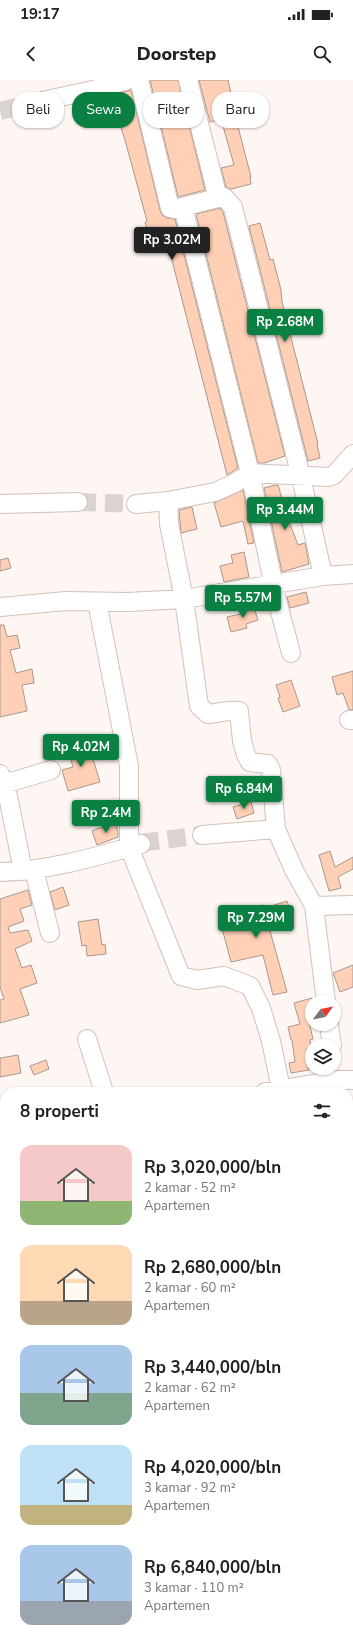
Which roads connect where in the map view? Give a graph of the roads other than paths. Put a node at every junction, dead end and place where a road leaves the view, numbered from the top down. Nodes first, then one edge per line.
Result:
1 (127, 80) edge
2 (139, 80) edge
3 (188, 80) edge
4 (64, 96) edge
5 (218, 198) junction
6 (183, 207) junction
7 (353, 454) edge
8 (250, 473) junction
9 (301, 477) junction
10 (168, 501) junction
11 (78, 502) tunnel mouth
12 (0, 504) edge
13 (136, 504) tunnel mouth
14 (353, 574) edge
15 (323, 576) junction
16 (273, 585) junction
17 (184, 599) junction
18 (97, 602) junction
19 (0, 607) edge
20 (291, 652) dead end
21 (51, 770) dead end
22 (2, 779) edge
23 (276, 829) junction
24 (202, 835) tunnel mouth
25 (135, 845) junction
26 (28, 871) junction
27 (0, 872) edge
28 (353, 905) edge
29 (314, 906) junction
30 (50, 933) dead end
31 (325, 995) edge
32 (87, 1040) dead end
33 (341, 1075) edge
34 (102, 1087) edge
35 (273, 1087) edge
36 (290, 1087) edge

1 - 4 street
2 - 6 street
3 - 5 street
5 - 6 street
5 - 9 street
6 - 8 street
7 - 9 street
8 - 9 street
8 - 10 street
8 - 16 street
9 - 15 street
10 - 13 street
10 - 17 street
11 - 12 street
14 - 15 street
15 - 16 street
16 - 17 street
16 - 20 street
17 - 18 street
17 - 23 street
18 - 19 street
18 - 25 street
21 - 22 street
22 - 26 street
23 - 24 street
23 - 29 street
25 - 26 street
25 - 35 street
26 - 27 street
26 - 30 street
28 - 29 street
29 - 31 street
32 - 34 street
33 - 36 street

